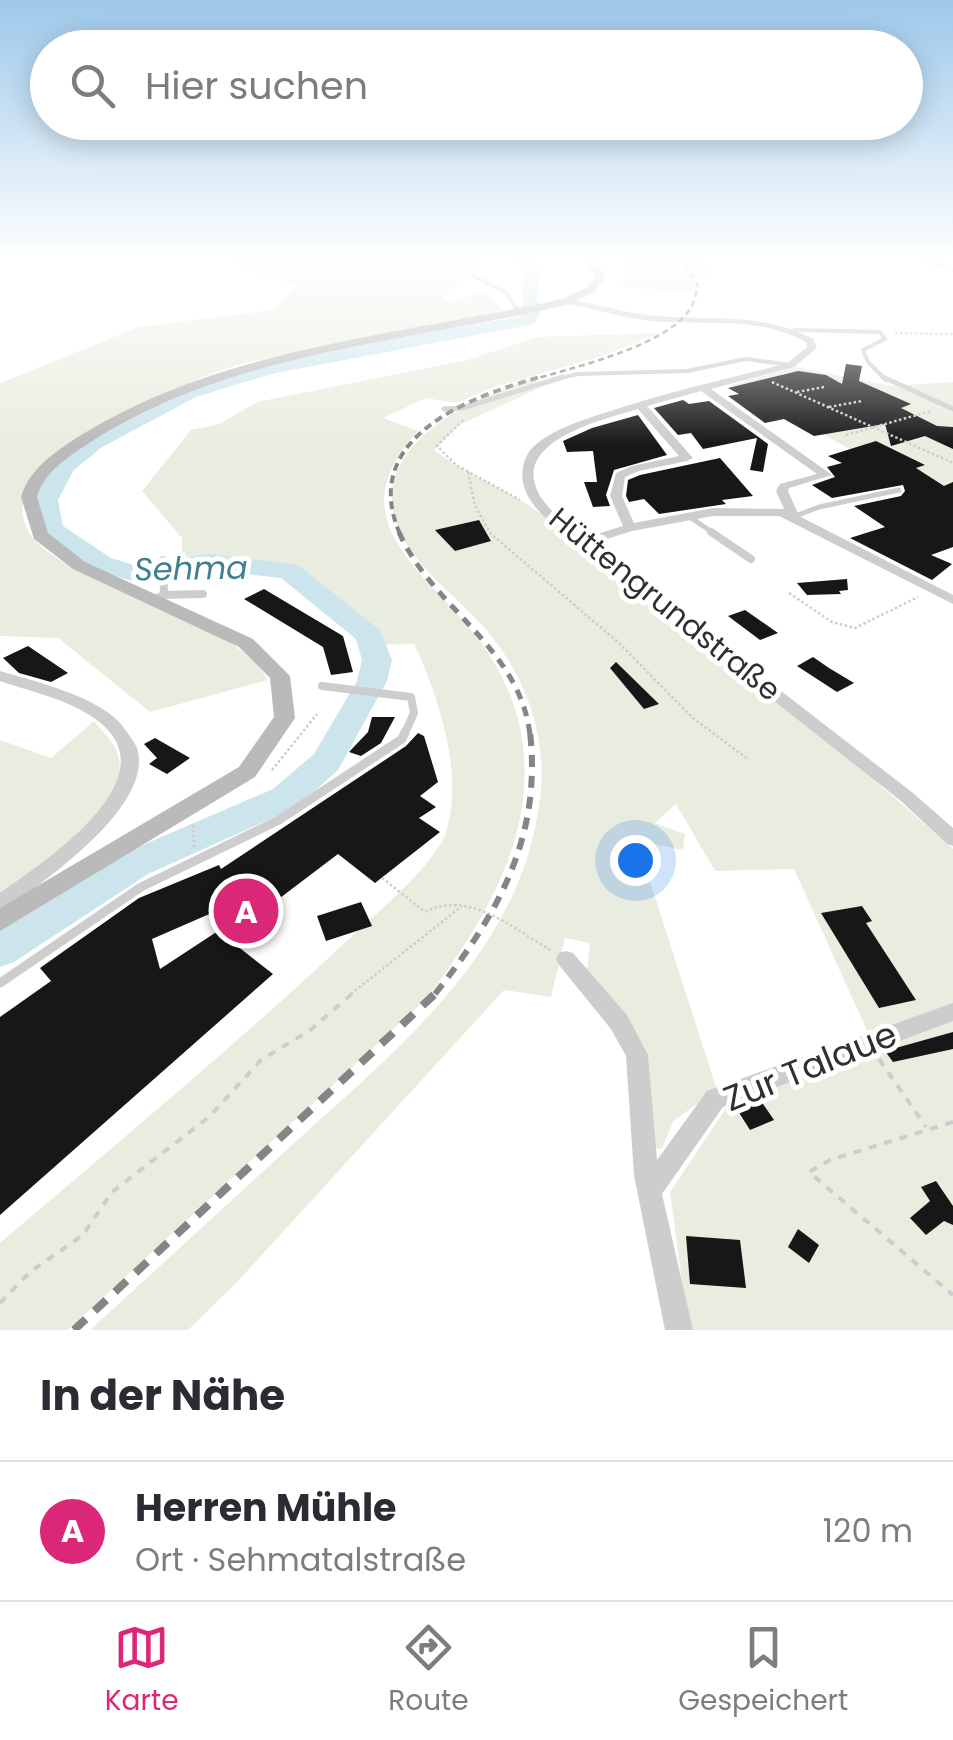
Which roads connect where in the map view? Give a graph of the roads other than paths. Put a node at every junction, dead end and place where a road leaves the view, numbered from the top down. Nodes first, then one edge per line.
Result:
1 (472, 321) edge
2 (749, 321) edge
3 (794, 330) junction
4 (791, 366) junction
5 (704, 390) junction
6 (641, 406) junction
7 (949, 408) edge
8 (444, 409) dead end
9 (899, 490) dead end
10 (688, 516) junction
11 (793, 516) junction
12 (630, 528) junction
13 (582, 543) junction
14 (752, 559) dead end
15 (163, 560) dead end
16 (160, 591) junction
17 (203, 594) dead end
18 (953, 600) edge
19 (0, 676) edge
20 (322, 686) dead end
21 (953, 839) edge
22 (0, 903) edge
23 (0, 921) edge
24 (566, 959) road end
25 (0, 984) edge
26 (953, 1012) edge
27 (649, 1192) junction
28 (679, 1330) edge

1 - 16 main road
2 - 3 street
3 - 4 street
3 - 7 lane
4 - 5 street, Hüttengrundstraße
4 - 8 lane
5 - 6 street, Hüttengrundstraße
5 - 11 street
6 - 12 street
6 - 13 street, Hüttengrundstraße
9 - 11 lane
10 - 11 street
10 - 12 street
10 - 14 lane
11 - 18 street
12 - 13 street
13 - 21 street, Hüttengrundstraße
15 - 16 lane
16 - 17 lane
16 - 23 main road
19 - 22 street
20 - 25 lane
24 - 27 street
26 - 27 street, Zur Talaue
27 - 28 street

